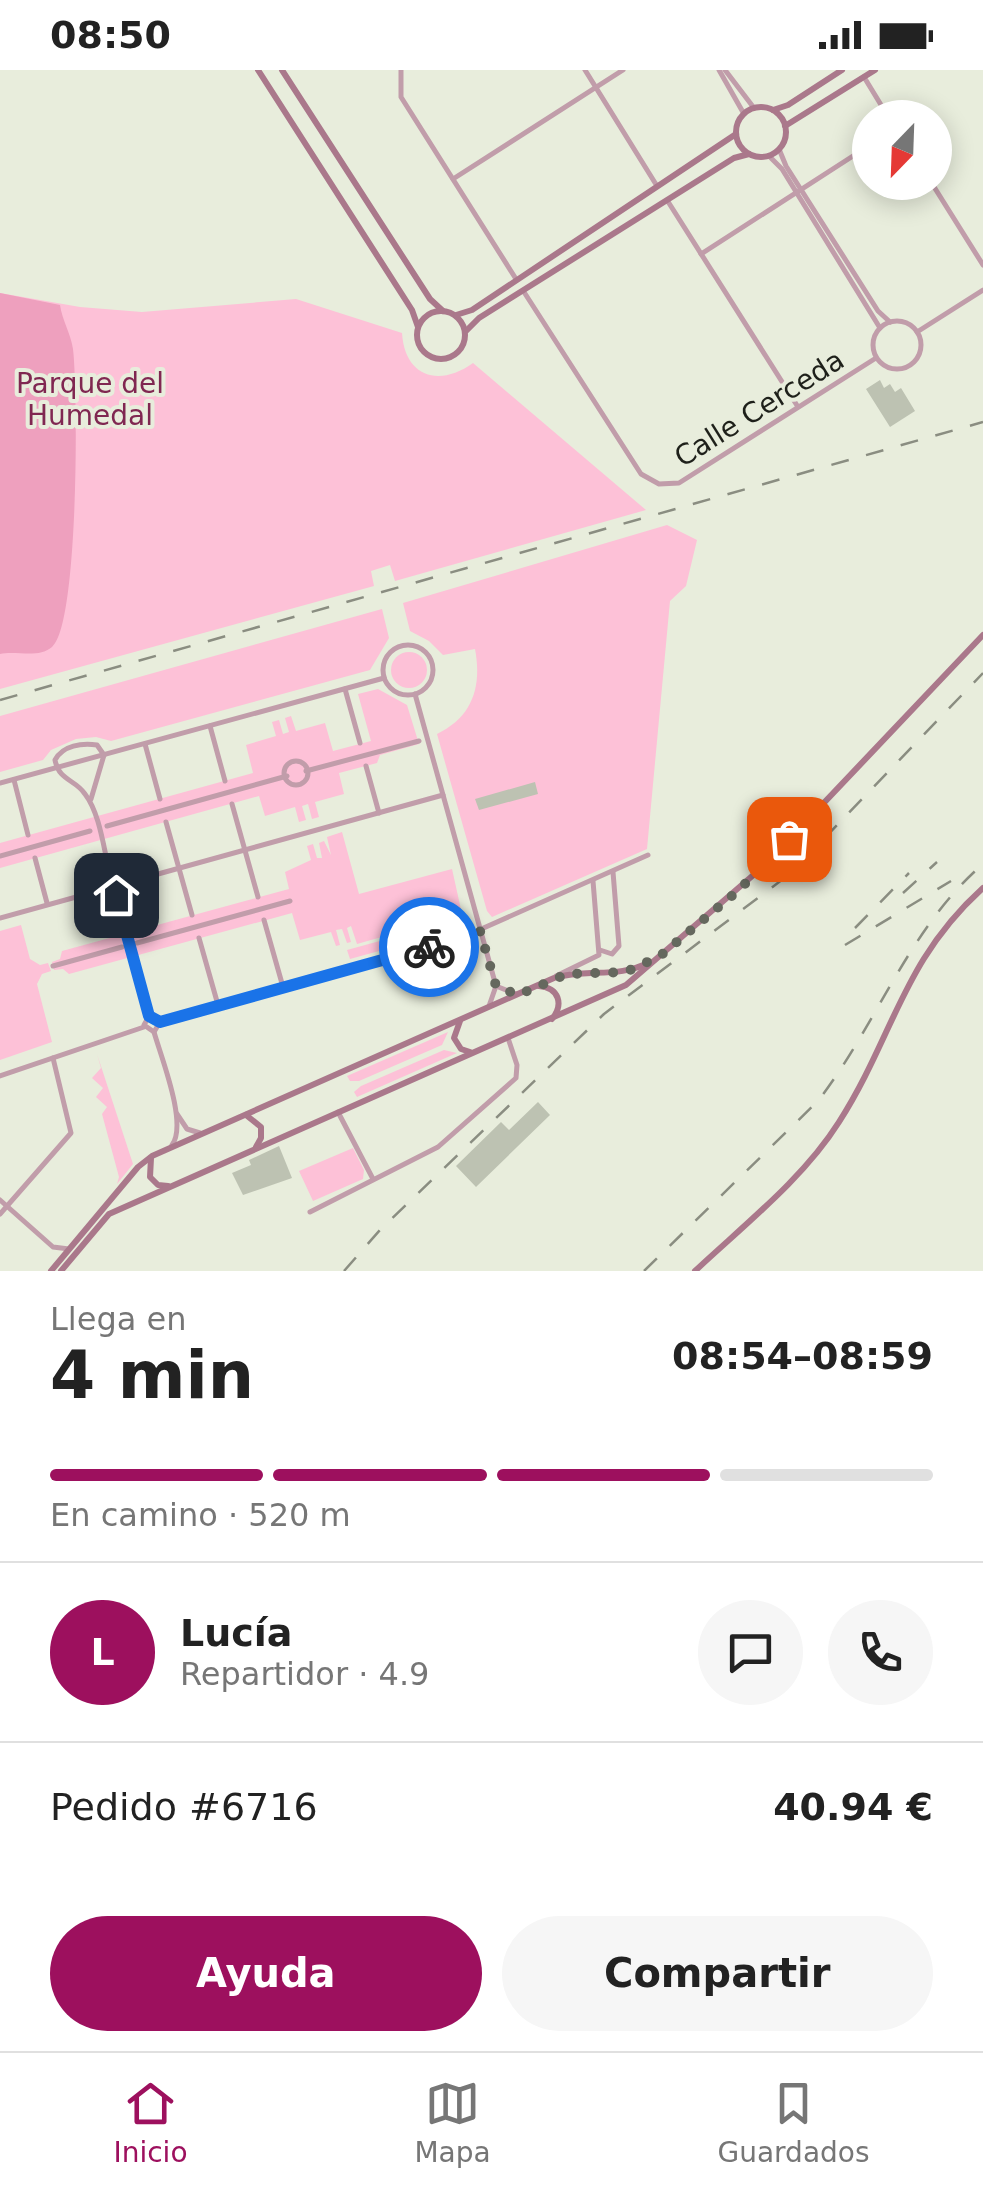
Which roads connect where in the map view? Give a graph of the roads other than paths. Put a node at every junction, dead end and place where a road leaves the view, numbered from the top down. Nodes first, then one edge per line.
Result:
1 (258, 70) edge
2 (282, 70) edge
3 (401, 70) edge
4 (584, 70) edge
5 (623, 70) edge
6 (722, 70) edge
7 (842, 70) edge
8 (875, 70) edge
9 (864, 77) junction
10 (596, 88) junction
11 (879, 100) edge
12 (754, 108) junction
13 (772, 110) junction
14 (744, 114) junction
15 (785, 126) junction
16 (736, 134) junction
17 (779, 149) junction
18 (749, 154) junction
19 (769, 156) junction
20 (852, 156) edge
21 (452, 179) junction
22 (657, 186) junction
23 (798, 191) junction
24 (667, 200) junction
25 (942, 200) edge
26 (701, 254) junction
27 (983, 265) edge
28 (516, 279) junction
29 (983, 290) edge
30 (524, 292) junction
31 (442, 310) junction
32 (456, 315) junction
33 (890, 322) junction
34 (418, 327) junction
35 (880, 328) junction
36 (466, 331) junction
37 (917, 332) junction
38 (876, 358) junction
39 (798, 407) junction
40 (983, 635) edge
41 (384, 678) junction
42 (345, 688) junction
43 (415, 694) junction
44 (210, 726) junction
45 (419, 741) dead end
46 (145, 744) junction
47 (360, 744) dead end
48 (104, 755) junction
49 (366, 766) dead end
50 (57, 768) junction
51 (306, 771) junction
52 (287, 776) junction
53 (14, 780) junction
54 (96, 780) junction
55 (225, 781) dead end
56 (0, 784) edge
57 (76, 786) junction
58 (443, 795) junction
59 (160, 798) dead end
60 (91, 804) junction
61 (232, 804) dead end
62 (379, 813) junction
63 (166, 822) dead end
64 (107, 826) dead end
65 (90, 831) dead end
66 (28, 835) dead end
67 (245, 850) junction
68 (648, 855) dead end
69 (0, 856) edge
70 (34, 858) dead end
71 (179, 868) junction
72 (613, 872) junction
73 (111, 878) junction
74 (593, 881) junction
75 (122, 884) junction
76 (983, 888) edge
77 (105, 889) junction
78 (116, 895) junction
79 (258, 897) dead end
80 (290, 901) dead end
81 (48, 905) junction
82 (192, 915) dead end
83 (0, 918) edge
84 (264, 920) dead end
85 (480, 931) junction
86 (199, 938) dead end
87 (137, 943) dead end
88 (122, 947) dead end
89 (599, 947) junction
90 (660, 956) junction
91 (53, 966) dead end
92 (554, 978) junction
93 (496, 986) junction
94 (538, 986) junction
95 (283, 988) junction
96 (518, 995) junction
97 (218, 1006) junction
98 (488, 1008) junction
99 (149, 1016) junction
100 (461, 1020) junction
101 (551, 1020) junction
102 (160, 1022) junction
103 (144, 1027) junction
104 (154, 1032) junction
105 (508, 1038) junction
106 (475, 1052) junction
107 (52, 1058) junction
108 (0, 1076) edge
109 (338, 1112) junction
110 (176, 1113) junction
111 (244, 1114) junction
112 (200, 1133) junction
113 (170, 1146) junction
114 (255, 1148) junction
115 (152, 1156) junction
116 (373, 1178) junction
117 (169, 1186) junction
118 (0, 1200) edge
119 (7, 1206) junction
120 (310, 1212) dead end
121 (0, 1214) edge
122 (53, 1247) junction
123 (69, 1249) junction
124 (59, 1267) edge
125 (51, 1271) edge
126 (695, 1271) edge

1 - 34 main road
2 - 31 main road
3 - 21 street
4 - 10 street
5 - 10 street
6 - 12 street
6 - 14 street
7 - 13 main road
8 - 9 main road
9 - 11 street
9 - 15 main road
10 - 21 street
10 - 22 street
12 - 13 main road
12 - 14 main road
13 - 15 main road
14 - 16 main road
15 - 17 main road
16 - 18 main road
16 - 22 main road
17 - 19 main road
17 - 23 street
18 - 19 main road
18 - 24 main road
19 - 23 street
20 - 23 street
21 - 28 street
22 - 28 main road
23 - 26 street
23 - 33 street
23 - 35 street
24 - 26 street
24 - 30 main road
25 - 27 street
26 - 39 street
28 - 32 main road
29 - 37 street, Calle Cerceda
30 - 36 main road
30 - 39 street, Calle Cerceda
31 - 32 main road
31 - 34 main road
32 - 36 main road
33 - 35 street
33 - 37 street
34 - 36 main road
35 - 38 street, Calle Cerceda
37 - 38 street, Calle Cerceda
38 - 39 street, Calle Cerceda
40 - 90 main road
41 - 42 street
41 - 43 street
41 - 43 street
42 - 44 street
42 - 47 street
43 - 58 street
44 - 46 street
44 - 55 street
45 - 51 street
46 - 48 street
46 - 59 street
48 - 50 street
48 - 50 street
48 - 54 street
49 - 62 street
50 - 53 street
50 - 57 street
51 - 52 street
51 - 52 street
52 - 64 street
53 - 56 street
53 - 66 street
54 - 57 street
54 - 60 street
57 - 60 street
58 - 62 street
58 - 85 street
60 - 73 street
61 - 67 street
62 - 67 street
63 - 71 street
65 - 69 street
67 - 71 street
67 - 79 street
68 - 72 street
70 - 81 street
71 - 75 street
71 - 82 street
72 - 74 street
72 - 89 street
73 - 75 street
73 - 77 street
74 - 85 street
74 - 89 street
75 - 78 street
76 - 126 main road
77 - 78 street
77 - 81 street
78 - 99 street
80 - 87 street
81 - 83 street
84 - 95 street
85 - 93 street
85 - 95 street
86 - 97 street
88 - 91 street
89 - 92 street
90 - 92 main road
90 - 101 main road
92 - 94 main road
93 - 96 street
93 - 98 street
94 - 96 main road
94 - 101 main road
95 - 97 street
96 - 98 main road
97 - 102 street
98 - 100 main road
99 - 102 street
99 - 103 street
100 - 106 main road
100 - 111 main road
101 - 105 main road
102 - 104 street
103 - 104 street
103 - 107 street
104 - 110 street
105 - 106 main road
105 - 116 street
106 - 109 main road
107 - 108 street
107 - 119 street
109 - 114 main road
109 - 116 street
110 - 112 street
110 - 113 street
111 - 112 main road
111 - 114 main road
112 - 113 main road
113 - 115 main road
114 - 117 main road
115 - 117 main road
115 - 123 main road
116 - 120 street
117 - 124 main road
118 - 119 street
119 - 121 street
119 - 122 street
122 - 123 street
122 - 124 street
123 - 124 main road
124 - 125 main road

